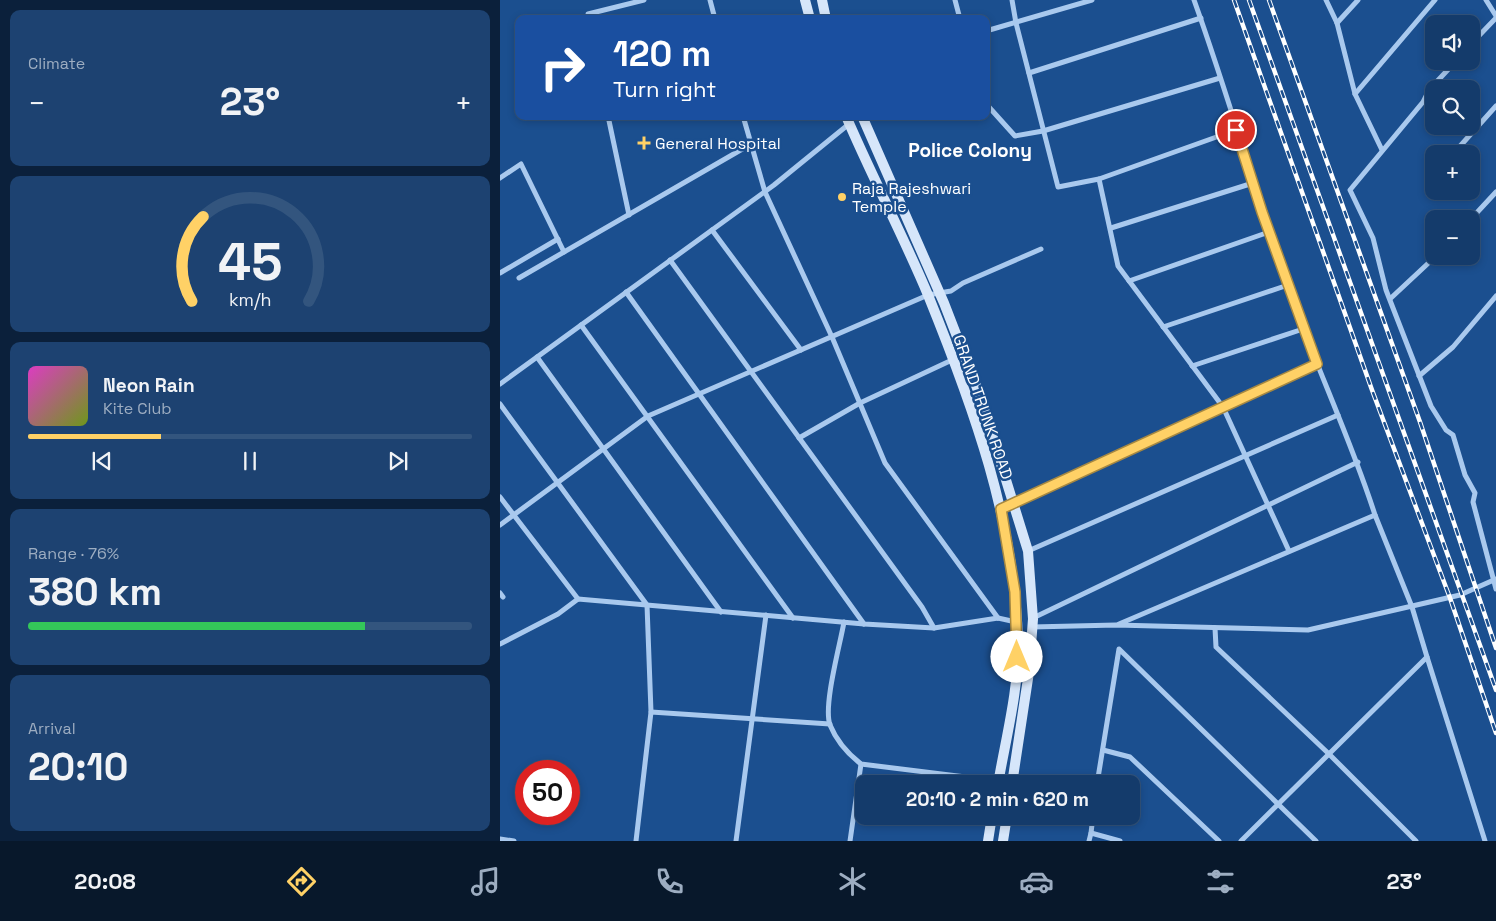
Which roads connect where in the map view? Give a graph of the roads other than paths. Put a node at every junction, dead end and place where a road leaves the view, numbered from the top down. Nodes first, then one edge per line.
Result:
1 (644, 0) edge
2 (710, 0) edge
3 (805, 0) edge
4 (822, 0) edge
5 (955, 0) edge
6 (1012, 0) edge
7 (1092, 0) edge
8 (1194, 0) edge
9 (1326, 0) edge
10 (1358, 0) edge
11 (1435, 0) edge
12 (1486, 0) edge
13 (588, 15) edge
14 (714, 15) edge
15 (809, 15) edge
16 (825, 15) edge
17 (959, 15) edge
18 (1496, 17) edge
19 (1200, 18) junction
20 (1016, 23) junction
21 (1337, 23) junction
22 (990, 30) edge
23 (1480, 34) edge
24 (1448, 70) edge
25 (1029, 73) junction
26 (1220, 78) junction
27 (1355, 94) junction
28 (1496, 106) edge
29 (990, 108) edge
30 (609, 120) edge
31 (744, 120) edge
32 (848, 120) edge
33 (864, 120) edge
34 (1236, 130) junction
35 (1044, 131) junction
36 (751, 144) junction
37 (1461, 145) edge
38 (1382, 150) junction
39 (500, 178) edge
40 (1099, 179) junction
41 (1253, 183) junction
42 (764, 192) junction
43 (1496, 192) edge
44 (1479, 210) edge
45 (629, 214) junction
46 (1111, 228) junction
47 (712, 230) junction
48 (1269, 232) junction
49 (558, 239) junction
50 (1041, 249) dead end
51 (564, 252) junction
52 (670, 260) junction
53 (1426, 265) edge
54 (500, 272) edge
55 (518, 278) dead end
56 (1129, 281) junction
57 (1288, 285) junction
58 (626, 292) junction
59 (940, 294) junction
60 (928, 295) junction
61 (1496, 296) edge
62 (1391, 298) junction
63 (581, 325) junction
64 (1163, 327) junction
65 (1303, 329) junction
66 (832, 337) junction
67 (801, 350) junction
68 (537, 357) junction
69 (952, 360) junction
70 (1317, 364) junction
71 (1192, 366) junction
72 (752, 371) junction
73 (1419, 376) junction
74 (500, 384) edge
75 (699, 395) junction
76 (860, 403) junction
77 (500, 404) edge
78 (1222, 407) junction
79 (1338, 415) junction
80 (648, 416) junction
81 (799, 438) junction
82 (603, 449) junction
83 (1246, 457) junction
84 (1358, 462) junction
85 (558, 483) junction
86 (500, 497) edge
87 (1014, 503) junction
88 (1268, 507) junction
89 (1001, 509) junction
90 (514, 515) junction
91 (1375, 515) junction
92 (500, 525) edge
93 (1028, 551) junction
94 (1289, 552) junction
95 (1495, 580) edge
96 (1496, 589) edge
97 (1031, 591) junction
98 (1015, 592) junction
99 (578, 600) junction
100 (647, 606) junction
101 (1412, 607) junction
102 (721, 612) junction
103 (766, 615) junction
104 (794, 618) junction
105 (998, 618) junction
106 (844, 622) junction
107 (1016, 622) junction
108 (1033, 623) junction
109 (864, 624) junction
110 (1116, 625) junction
111 (934, 628) junction
112 (1215, 628) junction
113 (1031, 641) junction
114 (1018, 642) junction
115 (500, 644) edge
116 (1427, 657) junction
117 (650, 712) junction
118 (752, 719) junction
119 (830, 724) junction
120 (1103, 750) junction
121 (1329, 754) junction
122 (861, 764) junction
123 (1000, 770) junction
124 (1014, 772) junction
125 (945, 775) edge
126 (999, 775) edge
127 (1014, 775) edge
128 (1099, 775) edge
129 (1279, 804) junction
130 (991, 825) edge
131 (1006, 825) edge
132 (1092, 825) edge
133 (1091, 832) junction
134 (500, 839) edge
135 (514, 841) edge
136 (636, 841) edge
137 (736, 841) edge
138 (850, 841) edge
139 (988, 841) edge
140 (1003, 841) edge
141 (1089, 841) edge
142 (1120, 841) edge
143 (1219, 841) edge
144 (1241, 841) edge
145 (1316, 841) edge
146 (1416, 841) edge
147 (1485, 841) edge

1 - 13 street
2 - 14 street
3 - 15 main road
4 - 16 main road
5 - 17 street
6 - 20 street
7 - 20 street
8 - 19 street
9 - 21 street
10 - 21 street
11 - 27 street
12 - 18 street
18 - 23 street
19 - 25 street
19 - 26 street
20 - 22 street
20 - 25 street
21 - 27 street
24 - 38 street
25 - 35 street
26 - 34 street
26 - 35 street
27 - 38 street
28 - 37 street
29 - 35 street
30 - 45 street
31 - 36 street
32 - 42 street
32 - 60 main road, GRAND TRUNK ROAD
33 - 59 main road
34 - 40 street
34 - 41 street
35 - 40 street
36 - 42 street
36 - 45 street
38 - 62 street
39 - 49 street
40 - 46 street
41 - 46 street
41 - 48 street
42 - 47 street
42 - 66 street
43 - 44 street
45 - 51 street
46 - 56 street
47 - 52 street
47 - 67 street
48 - 56 street
48 - 57 street
49 - 51 street
49 - 54 street
50 - 59 street
51 - 55 street
52 - 58 street
52 - 72 street
53 - 62 street
56 - 64 street
57 - 64 street
57 - 65 street
58 - 63 street
58 - 75 street
59 - 60 street
59 - 87 main road
60 - 66 street
60 - 69 main road, GRAND TRUNK ROAD
61 - 73 street
62 - 73 street
63 - 68 street
63 - 80 street
64 - 71 street
65 - 70 street
65 - 71 street
66 - 67 street
66 - 76 street
67 - 72 street
68 - 74 street
68 - 82 street
69 - 76 street
69 - 89 main road, GRAND TRUNK ROAD
70 - 78 street
70 - 79 street
71 - 78 street
72 - 75 street
72 - 81 street
73 - 95 street
75 - 80 street
75 - 109 street
76 - 81 street
76 - 105 street
77 - 85 street
78 - 83 street
78 - 87 street
79 - 83 street
79 - 84 street
80 - 82 street
80 - 104 street
81 - 111 street
82 - 85 street
82 - 102 street
83 - 88 street
83 - 93 street
84 - 88 street
84 - 91 street
85 - 90 street
85 - 100 street
86 - 90 street
87 - 89 street
87 - 93 main road
88 - 94 street
88 - 108 street
89 - 98 main road, GRAND TRUNK ROAD
90 - 92 street
90 - 99 street
91 - 94 street
91 - 101 street
93 - 97 main road
94 - 110 street
95 - 96 street
95 - 101 street
97 - 98 main road
97 - 108 main road
98 - 107 main road, GRAND TRUNK ROAD
99 - 100 street
99 - 115 street
100 - 102 street
100 - 117 street
101 - 112 street
101 - 116 street
102 - 103 street
103 - 104 street
103 - 118 street
104 - 106 street
105 - 107 street
105 - 111 street
106 - 109 street
106 - 119 street
107 - 114 main road, GRAND TRUNK ROAD
108 - 110 street
108 - 113 main road
109 - 111 street
110 - 112 street
112 - 121 street
113 - 114 main road
113 - 124 main road
114 - 123 main road, GRAND TRUNK ROAD
116 - 121 street
116 - 147 street
117 - 118 street
117 - 136 street
118 - 119 street
118 - 137 street
119 - 122 street
120 - 128 street
120 - 129 street
120 - 143 street
121 - 129 street
121 - 146 street
122 - 125 street
122 - 138 street
123 - 124 main road
123 - 126 main road, GRAND TRUNK ROAD
124 - 127 main road
129 - 144 street
129 - 145 street
130 - 139 main road
131 - 140 main road
132 - 133 street
133 - 141 street
133 - 142 street
134 - 135 street

